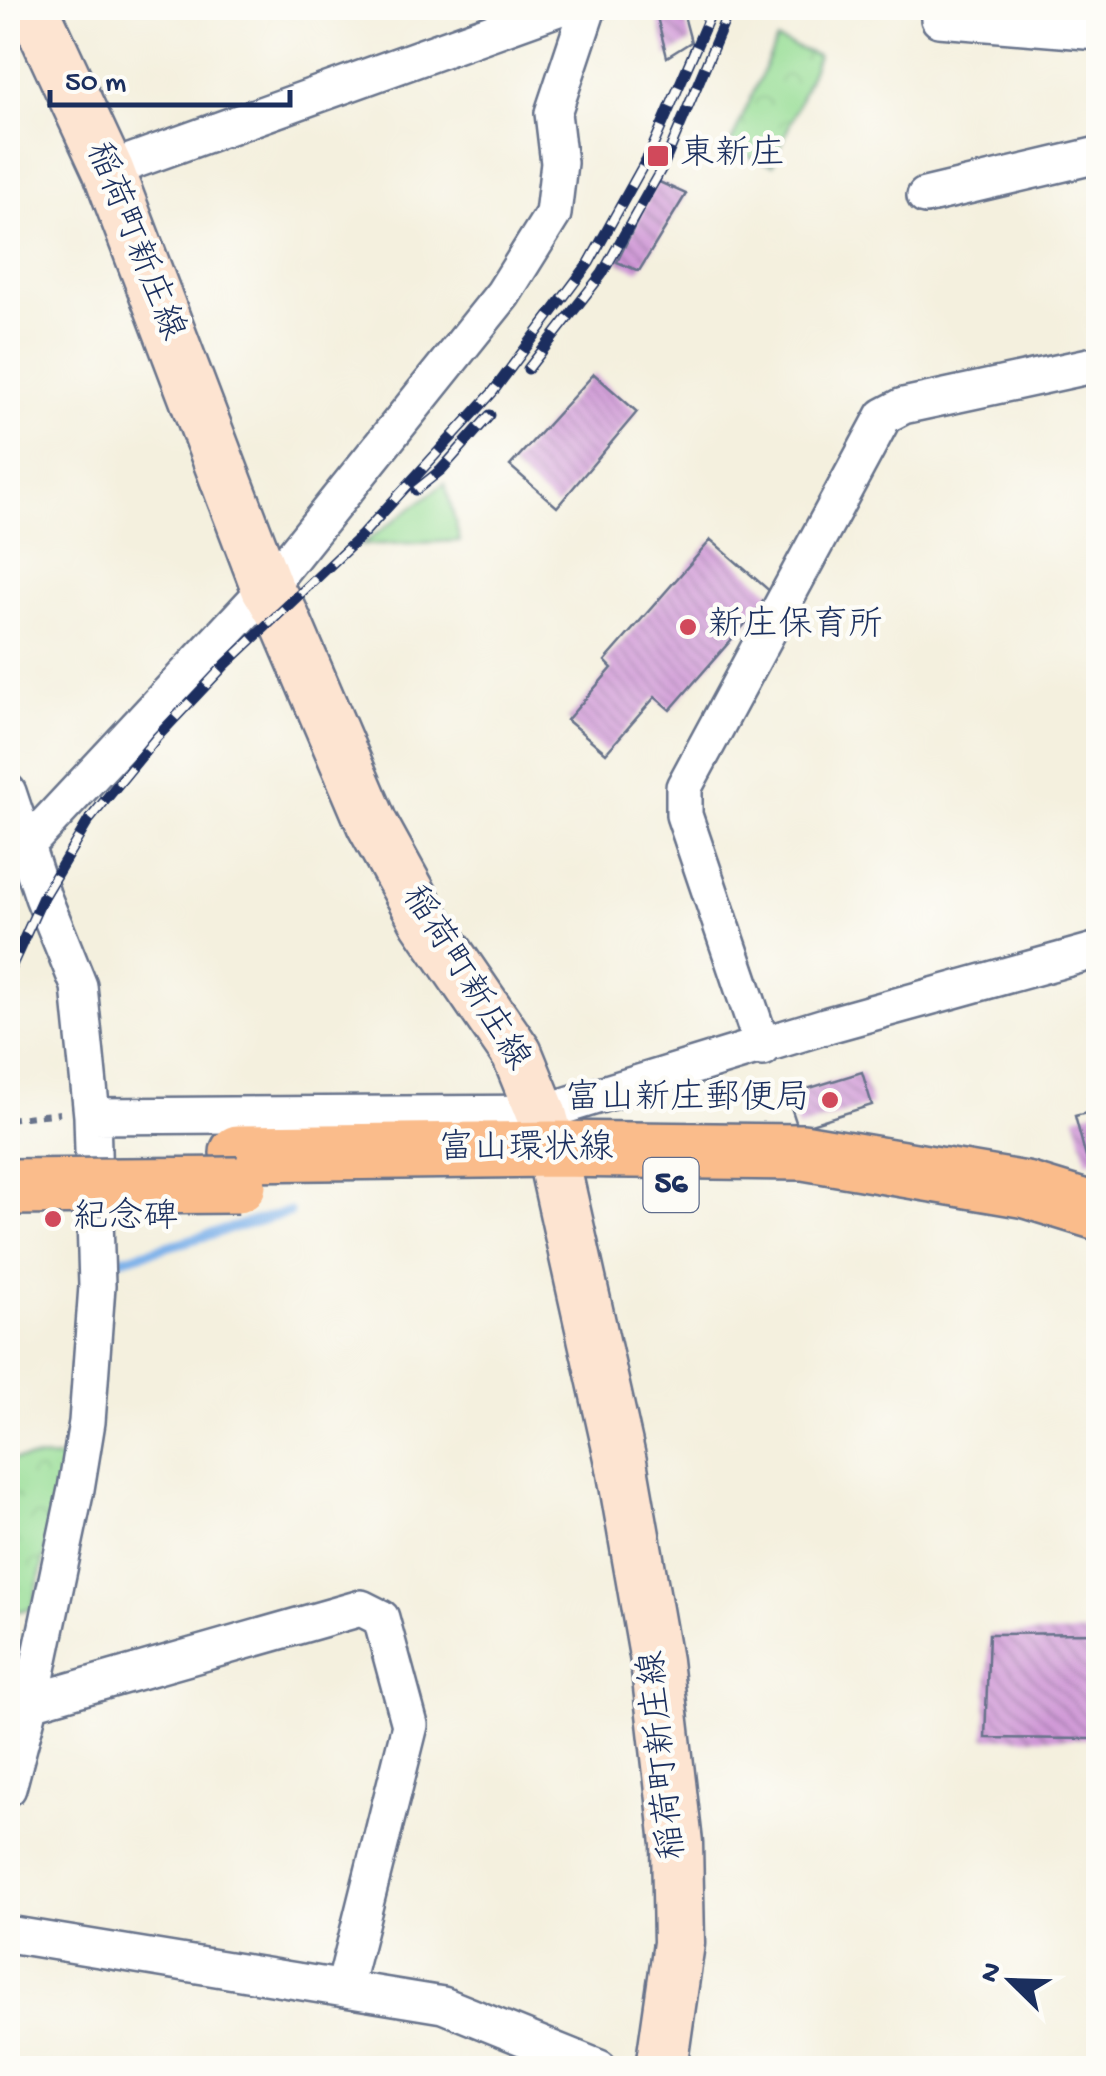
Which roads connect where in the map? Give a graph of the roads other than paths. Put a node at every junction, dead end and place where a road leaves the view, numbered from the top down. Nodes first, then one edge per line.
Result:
1 (33, 8) edge
2 (558, 8) edge
3 (588, 8) edge
4 (939, 19) dead end
5 (1098, 32) edge
6 (1098, 155) edge
7 (108, 170) junction
8 (924, 196) dead end
9 (1098, 364) edge
10 (267, 588) junction
11 (8, 792) edge
12 (28, 845) junction
13 (1098, 950) edge
14 (763, 1048) junction
15 (91, 1113) junction
16 (549, 1148) junction
17 (8, 1150) edge
18 (238, 1169) junction
19 (8, 1187) edge
20 (1098, 1212) edge
21 (1098, 1248) edge
22 (31, 1702) junction
23 (8, 1788) edge
24 (8, 1934) edge
25 (344, 1988) junction
26 (599, 2068) edge
27 (661, 2068) edge

1 - 7 main road, 稲荷町新庄線
2 - 7 street
3 - 10 street
4 - 5 street
6 - 8 street
7 - 10 main road, 稲荷町新庄線
9 - 14 street
10 - 12 street
10 - 16 main road, 稲荷町新庄線
11 - 12 street
12 - 15 street
13 - 14 street
14 - 16 street
15 - 16 street
15 - 22 street
16 - 18 main road, 富山環状線 / 56
16 - 20 main road, 富山環状線 / 56
16 - 21 main road, 富山環状線 / 56
16 - 27 main road, 稲荷町新庄線
17 - 18 main road, 富山環状線 / 56
18 - 19 main road, 富山環状線 / 56, bridge
22 - 23 street
22 - 25 street
24 - 25 street
25 - 26 street

